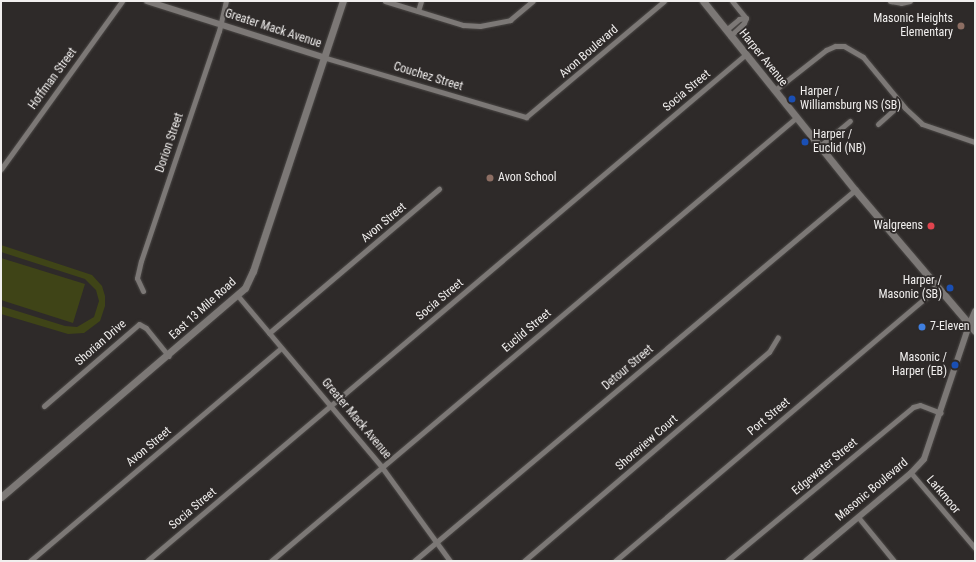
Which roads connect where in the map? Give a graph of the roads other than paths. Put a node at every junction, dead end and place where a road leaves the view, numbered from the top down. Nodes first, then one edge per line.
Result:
1 (122, 1) edge
2 (146, 1) edge
3 (226, 1) edge
4 (343, 1) edge
5 (385, 1) edge
6 (421, 1) edge
7 (533, 1) edge
8 (664, 1) edge
9 (703, 1) edge
10 (732, 1) edge
11 (890, 1) edge
12 (910, 1) edge
13 (418, 11) junction
14 (219, 24) junction
15 (728, 33) junction
16 (746, 54) junction
17 (323, 57) junction
18 (775, 90) junction
19 (901, 103) junction
20 (526, 117) joint
21 (797, 117) junction
22 (850, 121) dead end
23 (878, 124) dead end
24 (975, 142) edge
25 (820, 146) junction
26 (1, 169) edge
27 (439, 189) dead end
28 (856, 190) junction
29 (937, 288) junction
30 (143, 291) dead end
31 (238, 296) junction
32 (975, 311) edge
33 (970, 325) junction
34 (975, 331) edge
35 (269, 333) junction
36 (778, 337) dead end
37 (281, 348) junction
38 (169, 356) junction
39 (44, 406) dead end
40 (330, 406) junction
41 (941, 413) junction
42 (381, 466) junction
43 (911, 473) junction
44 (1, 497) edge
45 (858, 517) junction
46 (436, 543) junction
47 (975, 548) edge
48 (30, 561) edge
49 (147, 561) edge
50 (270, 561) edge
51 (414, 561) edge
52 (450, 561) edge
53 (524, 561) edge
54 (615, 561) edge
55 (727, 561) edge
56 (806, 561) edge
57 (894, 561) edge

1 - 26 street, Hoffman Street
2 - 14 street, Greater Mack Avenue
3 - 14 street, Dorion Street
4 - 17 main road, East 13 Mile Road
5 - 13 street
6 - 13 street
7 - 13 street
8 - 20 street, Avon Boulevard
9 - 15 main road, Harper Avenue
10 - 15 street
11 - 12 street
14 - 17 street, Greater Mack Avenue
14 - 30 street, Dorion Street
15 - 16 main road, Harper Avenue
16 - 18 main road, Harper Avenue
16 - 40 street, Socia Street
17 - 20 street, Couchez Street
17 - 31 main road, East 13 Mile Road
18 - 19 street
18 - 21 main road, Harper Avenue
19 - 23 street
19 - 24 street
21 - 25 main road, Harper Avenue
21 - 42 street, Euclid Street
22 - 25 street
25 - 28 main road, Harper Avenue
27 - 35 street, Avon Street
28 - 29 main road, Harper Avenue
28 - 46 street, Detour Street
29 - 33 main road, Harper Avenue
29 - 54 street, Port Street
31 - 35 street, Greater Mack Avenue
31 - 38 main road, East 13 Mile Road
32 - 33 main road, Masonic Boulevard
33 - 34 main road, Harper Avenue
33 - 41 street, Masonic Boulevard
35 - 37 street, Greater Mack Avenue
36 - 53 street, Shoreview Court
37 - 40 street, Greater Mack Avenue
37 - 48 street, Avon Street
38 - 39 street, Shorian Drive
38 - 44 main road, East 13 Mile Road
40 - 42 street, Greater Mack Avenue
40 - 49 street, Socia Street
41 - 43 street, Masonic Boulevard
41 - 55 street, Edgewater Street
42 - 46 street, Greater Mack Avenue
42 - 50 street, Euclid Street
43 - 45 street, Masonic Boulevard
43 - 47 street, Larkmoor
45 - 56 street, Masonic Boulevard
45 - 57 street
46 - 51 street, Detour Street
46 - 52 street, Greater Mack Avenue

